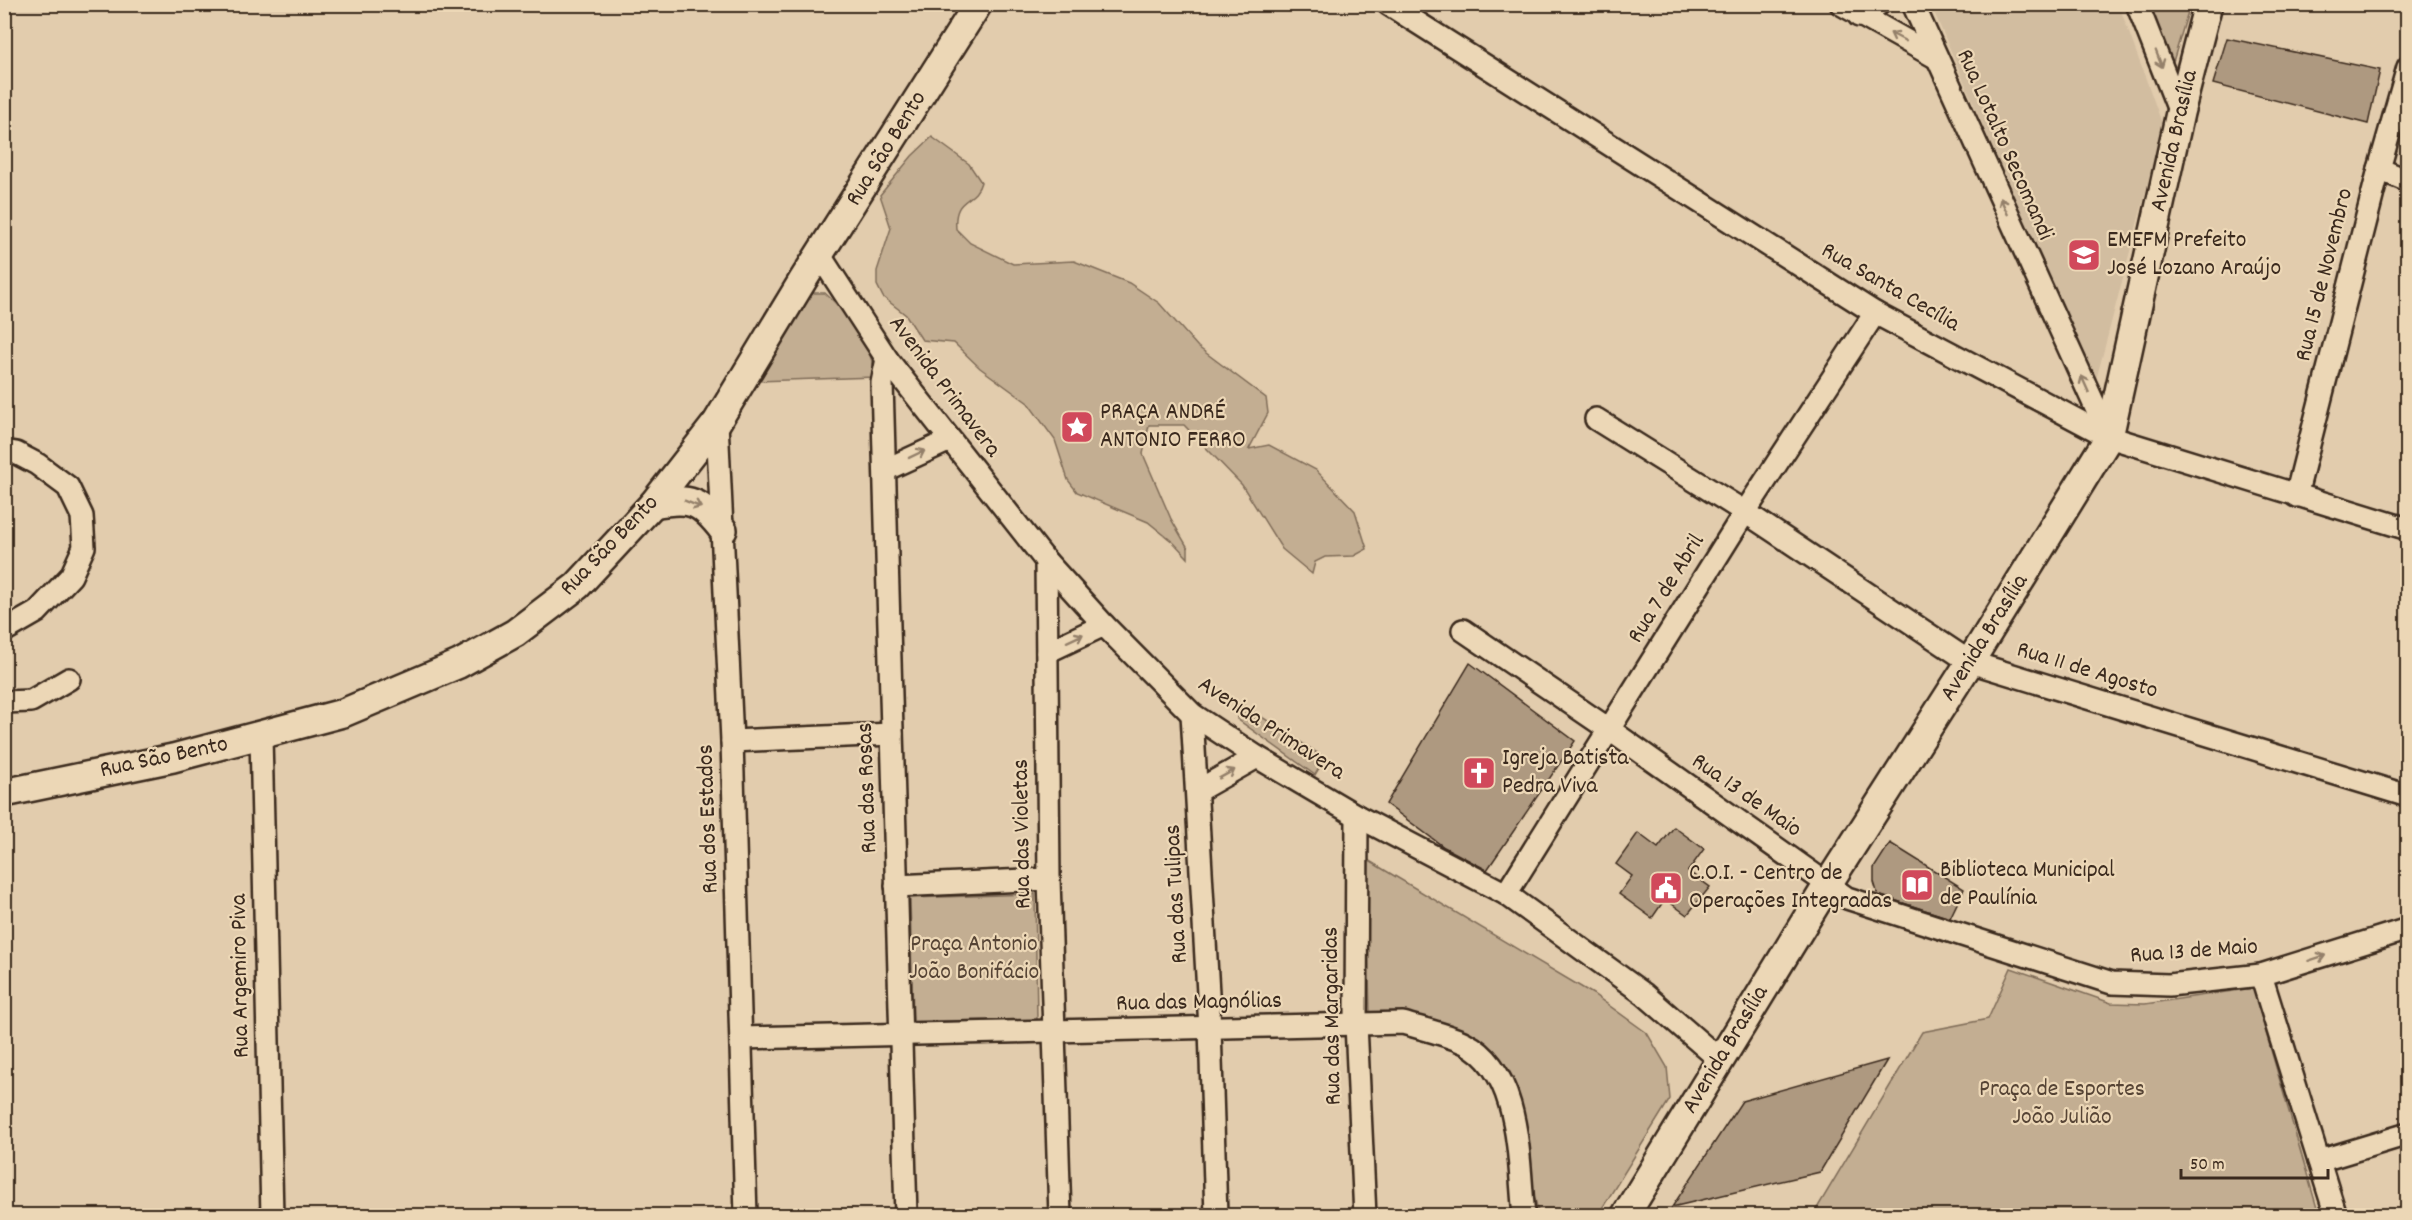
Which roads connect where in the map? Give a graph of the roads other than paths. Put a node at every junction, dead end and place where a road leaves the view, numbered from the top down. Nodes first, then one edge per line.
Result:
1 (978, 4) edge
2 (1841, 4) edge
3 (1879, 4) edge
4 (1913, 4) edge
5 (2137, 4) edge
6 (2208, 4) edge
7 (1390, 5) edge
8 (1859, 16) junction
9 (1937, 58) junction
10 (2408, 67) edge
11 (2180, 113) junction
12 (2379, 169) junction
13 (2408, 181) edge
14 (819, 254) junction
15 (1875, 313) junction
16 (887, 359) junction
17 (1596, 419) dead end
18 (717, 422) junction
19 (2109, 437) junction
20 (950, 440) junction
21 (4, 452) edge
22 (885, 470) junction
23 (2296, 495) junction
24 (653, 504) junction
25 (1745, 513) junction
26 (2408, 529) edge
27 (723, 530) junction
28 (1046, 561) junction
29 (1104, 625) junction
30 (1463, 630) dead end
31 (4, 631) edge
32 (1047, 652) junction
33 (1970, 662) junction
34 (69, 680) dead end
35 (4, 702) edge
36 (1192, 714) junction
37 (1610, 730) junction
38 (892, 734) junction
39 (261, 736) junction
40 (732, 741) junction
41 (1257, 757) junction
42 (1197, 791) junction
43 (8, 794) edge
44 (2407, 795) edge
45 (1357, 816) junction
46 (1048, 879) junction
47 (1828, 884) junction
48 (896, 886) junction
49 (1506, 894) junction
50 (2408, 929) edge
51 (2261, 975) junction
52 (1356, 1024) junction
53 (1210, 1028) junction
54 (1053, 1032) junction
55 (901, 1034) junction
56 (741, 1038) junction
57 (1719, 1060) junction
58 (2408, 1134) edge
59 (2319, 1161) junction
60 (272, 1215) edge
61 (746, 1215) edge
62 (906, 1215) edge
63 (1060, 1215) edge
64 (1216, 1215) edge
65 (1365, 1215) edge
66 (1524, 1215) edge
67 (1625, 1215) edge
68 (2336, 1215) edge

1 - 14 main road, Rua São Bento
2 - 8 street
3 - 8 street
4 - 9 street, Rua Lotalto Secomandi
5 -> 11 street
6 - 11 main road, Avenida Brasília
7 - 15 street, Rua Santa Cecília
9 -> 8 street
19 -> 9 street, Rua Lotalto Secomandi
10 - 12 street, Rua 15 de Novembro
11 - 19 main road, Avenida Brasília
12 - 13 street
12 - 23 street, Rua 15 de Novembro
14 - 16 street, Avenida Primavera
14 - 18 main road, Rua São Bento
15 - 19 street, Rua Santa Cecília
15 - 25 street, Rua 7 de Abril
16 - 20 street, Avenida Primavera
16 - 22 street, Rua das Rosas
17 - 25 street, Rua 11 de Agosto
18 - 24 main road, Rua São Bento
18 - 27 street, Rua dos Estados
19 - 23 street, Rua Santa Cecília
19 - 33 main road, Avenida Brasília
22 -> 20 street
20 - 28 street, Avenida Primavera
21 - 31 street
22 - 38 street, Rua das Rosas
23 - 26 street, Rua Santa Cecília
24 -> 27 main road
24 - 39 main road, Rua São Bento
25 - 33 street, Rua 11 de Agosto
25 - 37 street, Rua 7 de Abril
27 - 40 street, Rua dos Estados
28 - 29 street, Avenida Primavera
28 - 32 street, Rua das Violetas
32 -> 29 street
29 - 36 street, Avenida Primavera
30 - 37 street, Rua 13 de Maio
32 - 46 street, Rua das Violetas
33 - 44 street, Rua 11 de Agosto
33 - 47 main road, Avenida Brasília
34 - 35 street
36 - 41 street, Avenida Primavera
36 - 42 street, Rua das Tulipas
37 - 47 street, Rua 13 de Maio
37 - 49 street, Rua 7 de Abril
38 - 40 street
38 - 48 street, Rua das Rosas
39 - 43 main road, Rua São Bento
39 - 60 street, Rua Argemiro Piva
40 - 56 street, Rua dos Estados
42 -> 41 street
41 - 45 street, Avenida Primavera
42 - 53 street, Rua das Tulipas
45 - 49 street, Avenida Primavera
45 - 52 street, Rua das Margaridas
46 - 48 street
46 - 54 street, Rua das Violetas
47 - 51 street, Rua 13 de Maio
47 - 57 main road, Avenida Brasília
48 - 55 street, Rua das Rosas
49 - 57 street, Avenida Primavera
51 -> 50 street, Rua 13 de Maio
51 - 59 street
52 - 53 street, Rua das Magnólias
52 - 65 street, Rua das Margaridas
52 - 66 street, Rua das Magnólias
53 - 54 street, Rua das Magnólias
53 - 64 street, Rua das Tulipas
54 - 55 street, Rua das Magnólias
54 - 63 street, Rua das Violetas
55 - 56 street, Rua das Magnólias
55 - 62 street, Rua das Rosas
56 - 61 street, Rua dos Estados
57 - 67 main road, Avenida Brasília
58 - 59 street
59 - 68 street

